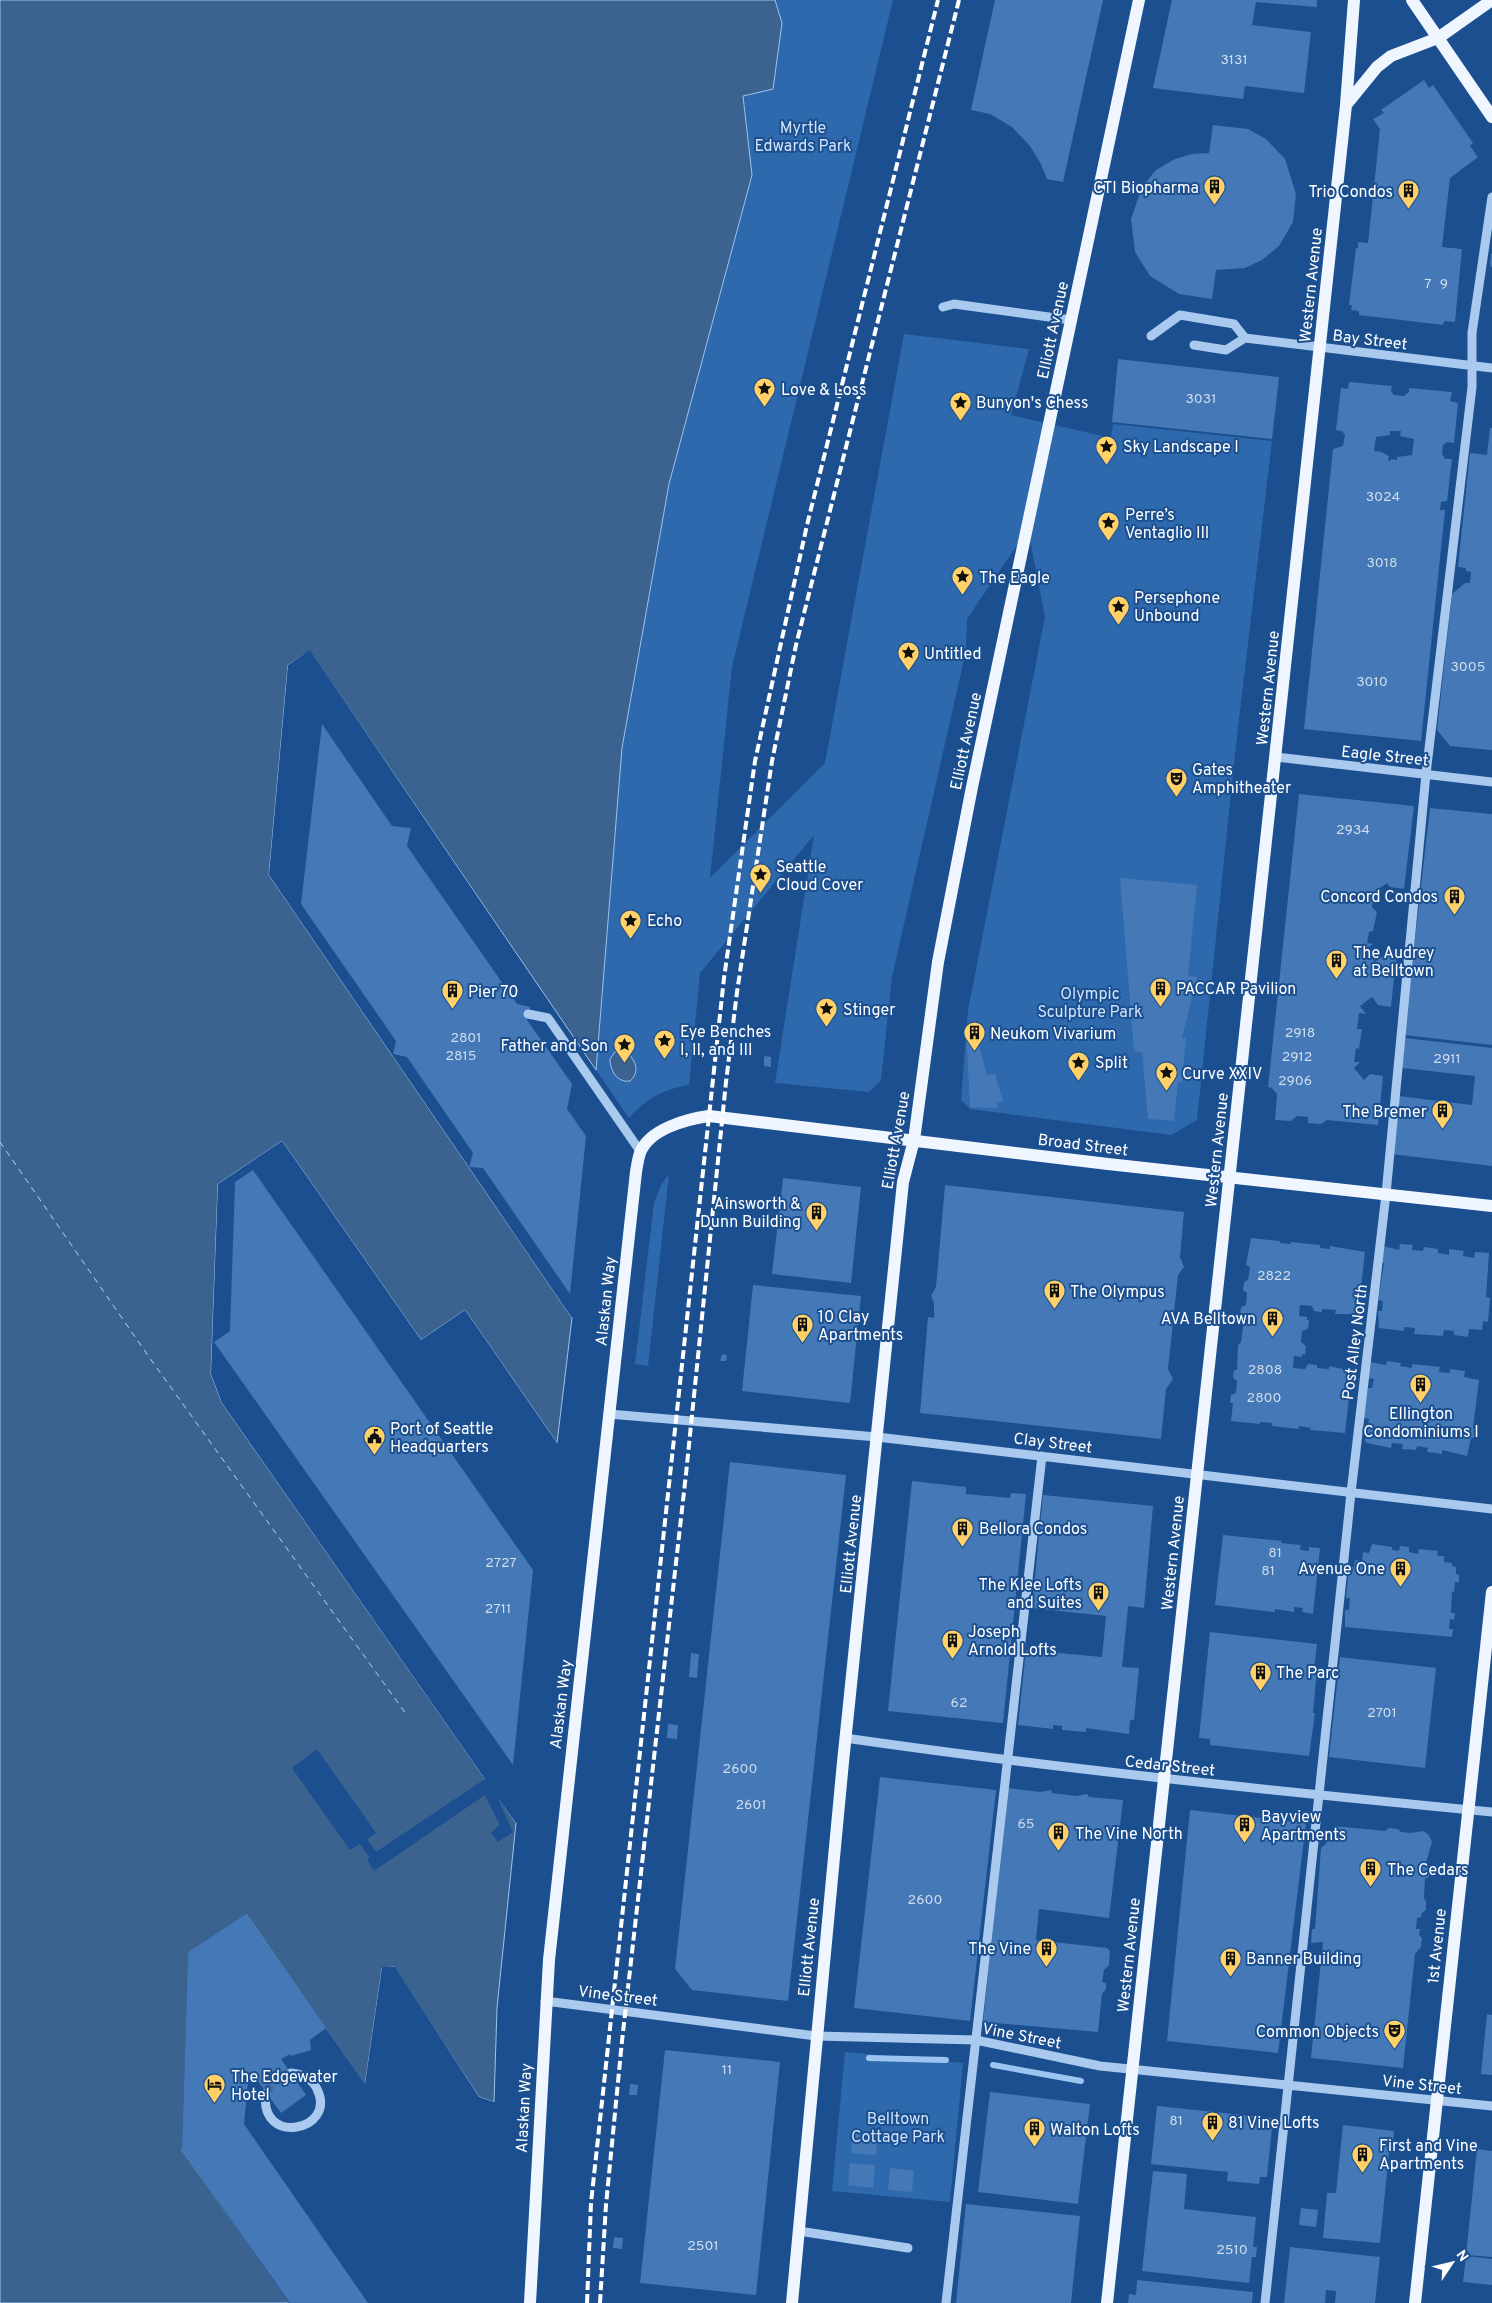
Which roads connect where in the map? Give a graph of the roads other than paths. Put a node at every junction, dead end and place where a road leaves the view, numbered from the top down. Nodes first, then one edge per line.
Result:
1 (1138, 0) edge
2 (1354, 0) edge
3 (1412, 0) edge
4 (1492, 0) edge
5 (1438, 38) junction
6 (1346, 105) junction
7 (1492, 117) edge
8 (1492, 197) edge
9 (944, 307) dead end
10 (1071, 320) junction
11 (1151, 336) dead end
12 (1245, 338) junction
13 (1194, 345) dead end
14 (1319, 348) junction
15 (1472, 366) junction
16 (1492, 368) edge
17 (1276, 757) junction
18 (1426, 774) junction
19 (1492, 782) edge
20 (528, 1014) dead end
21 (914, 1140) junction
22 (640, 1151) junction
23 (1229, 1177) junction
24 (1386, 1194) junction
25 (1492, 1206) edge
26 (609, 1414) junction
27 (877, 1437) junction
28 (1042, 1456) junction
29 (1197, 1474) junction
30 (1351, 1493) junction
31 (1492, 1509) edge
32 (1492, 1592) edge
33 (845, 1738) junction
34 (1008, 1761) junction
35 (1164, 1780) junction
36 (1319, 1795) junction
37 (1468, 1810) junction
38 (1492, 1812) edge
39 (545, 2001) junction
40 (816, 2036) junction
41 (976, 2040) junction
42 (1132, 2068) junction
43 (291, 2073) dead end
44 (1290, 2085) junction
45 (266, 2093) dead end
46 (1436, 2100) junction
47 (1492, 2106) edge
48 (799, 2231) junction
49 (908, 2248) dead end
50 (530, 2303) edge
51 (792, 2303) edge
52 (946, 2303) edge
53 (1107, 2303) edge
54 (1265, 2303) edge
55 (1415, 2303) edge

1 - 10 main road, Elliott Avenue
2 - 6 main road, Western Avenue
3 - 5 main road
4 - 5 main road
5 - 6 main road
5 - 7 main road
6 - 14 main road, Western Avenue
8 - 15 street, Post Alley North
9 - 10 street
10 - 21 main road, Elliott Avenue
11 - 12 street
12 - 13 street
12 - 14 street, Bay Street
14 - 15 street, Bay Street
14 - 17 main road, Western Avenue
15 - 16 street, Bay Street
15 - 18 street, Post Alley North
17 - 18 street, Eagle Street
17 - 23 main road, Western Avenue
18 - 19 street, Eagle Street
18 - 24 street, Post Alley North
20 - 22 street
21 - 22 main road, Broad Street
21 - 23 main road, Broad Street
21 - 27 main road, Elliott Avenue
22 - 26 main road, Alaskan Way
23 - 24 main road, Broad Street
23 - 29 main road, Western Avenue
24 - 25 main road, Broad Street
24 - 30 street, Post Alley North
26 - 27 street, Clay Street
26 - 39 main road, Alaskan Way
27 - 28 street, Clay Street
27 - 33 main road, Elliott Avenue
28 - 29 street, Clay Street
28 - 34 street
29 - 30 street, Clay Street
29 - 35 main road, Western Avenue
30 - 31 street, Clay Street
30 - 36 street, Post Alley North
32 - 37 main road, 1st Avenue
33 - 34 street, Cedar Street
33 - 40 main road, Elliott Avenue
34 - 35 street, Cedar Street
34 - 41 street
35 - 36 street, Cedar Street
35 - 42 main road, Western Avenue
36 - 37 street, Cedar Street
36 - 44 street, Post Alley North
37 - 38 street, Cedar Street
37 - 46 main road, 1st Avenue
39 - 40 street, Vine Street
39 - 50 main road, Alaskan Way
40 - 41 street, Vine Street
40 - 48 main road, Elliott Avenue
41 - 42 street, Vine Street
41 - 52 street
42 - 44 street, Vine Street
42 - 53 main road, Western Avenue
43 - 45 street
44 - 46 street, Vine Street
44 - 54 street, Post Alley North
46 - 47 street, Vine Street
46 - 55 main road, 1st Avenue
48 - 49 street
48 - 51 main road, Elliott Avenue

